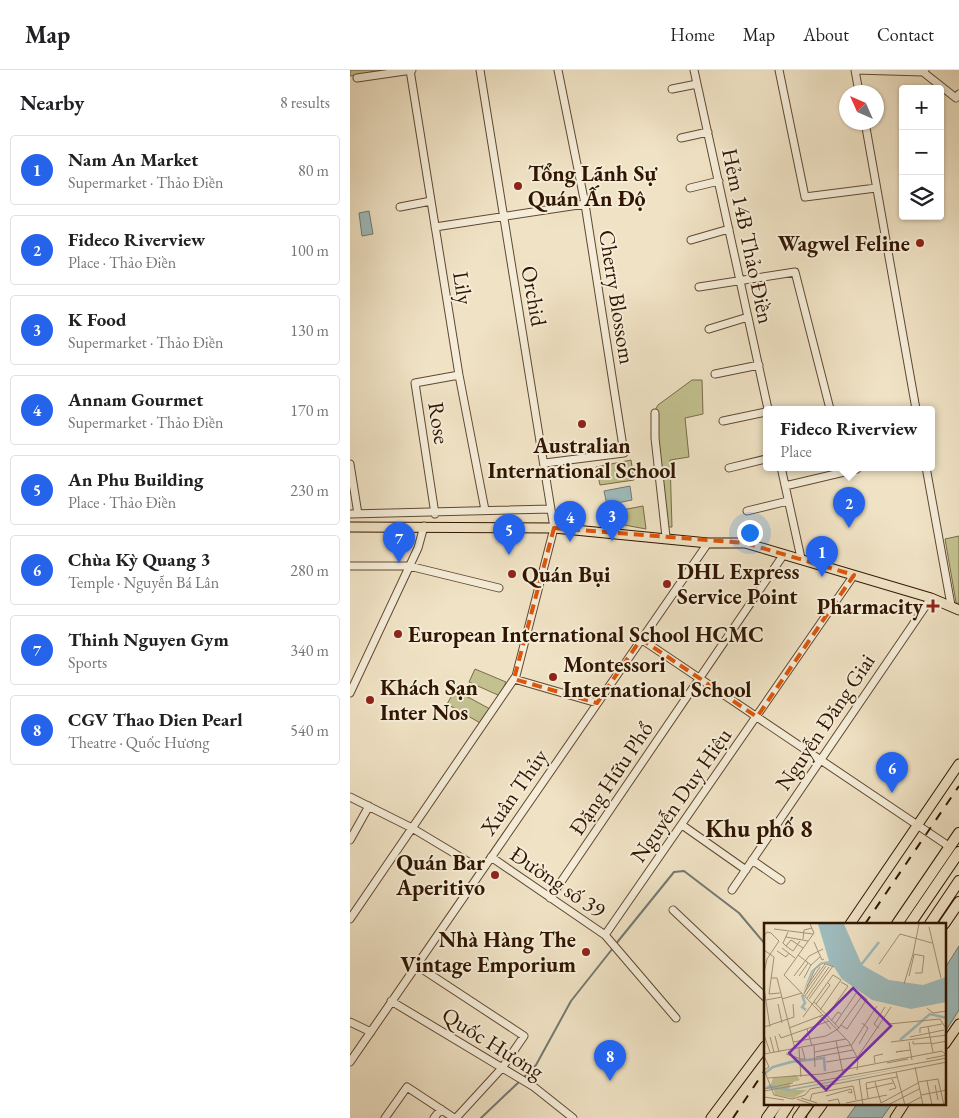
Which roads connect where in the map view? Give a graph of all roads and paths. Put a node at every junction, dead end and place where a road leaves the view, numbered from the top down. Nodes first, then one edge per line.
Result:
1 (411, 70) edge
2 (480, 70) edge
3 (558, 70) edge
4 (694, 70) edge
5 (779, 70) edge
6 (855, 70) edge
7 (924, 71) edge
8 (357, 78) dead end
9 (697, 84) junction
10 (858, 85) edge
11 (672, 89) dead end
12 (959, 94) edge
13 (866, 130) edge
14 (708, 132) junction
15 (681, 138) dead end
16 (718, 181) junction
17 (690, 188) dead end
18 (876, 188) junction
19 (431, 201) junction
20 (585, 204) junction
21 (400, 207) dead end
22 (503, 217) junction
23 (435, 227) junction
24 (729, 230) junction
25 (691, 240) dead end
26 (740, 281) junction
27 (699, 287) dead end
28 (748, 318) junction
29 (709, 329) dead end
30 (758, 365) junction
31 (715, 374) dead end
32 (459, 375) junction
33 (766, 406) edge
34 (829, 406) edge
35 (915, 406) edge
36 (763, 412) edge
37 (655, 413) dead end
38 (723, 421) dead end
39 (763, 460) edge
40 (545, 463) junction
41 (350, 464) edge
42 (729, 468) dead end
43 (782, 471) edge
44 (838, 471) edge
45 (927, 471) edge
46 (785, 486) junction
47 (788, 500) junction
48 (551, 509) junction
49 (485, 510) junction
50 (747, 511) dead end
51 (350, 514) edge
52 (358, 514) junction
53 (435, 514) junction
54 (424, 526) junction
55 (350, 527) edge
56 (554, 528) junction
57 (666, 537) junction
58 (708, 542) junction
59 (784, 554) junction
60 (801, 558) junction
61 (350, 566) edge
62 (409, 566) junction
63 (854, 575) junction
64 (498, 588) dead end
65 (931, 598) junction
66 (955, 607) edge
67 (641, 639) junction
68 (700, 678) junction
69 (514, 679) junction
70 (350, 693) edge
71 (597, 703) junction
72 (757, 717) junction
73 (821, 760) junction
74 (959, 764) edge
75 (350, 797) edge
76 (369, 806) junction
77 (682, 825) junction
78 (918, 825) junction
79 (412, 828) junction
80 (959, 833) edge
81 (350, 840) edge
82 (950, 846) junction
83 (959, 852) edge
84 (491, 857) junction
85 (752, 860) junction
86 (482, 870) junction
87 (746, 870) junction
88 (781, 880) dead end
89 (959, 881) edge
90 (732, 890) dead end
91 (550, 898) junction
92 (959, 902) edge
93 (353, 909) edge
94 (673, 910) dead end
95 (350, 918) edge
96 (851, 923) edge
97 (898, 923) edge
98 (911, 923) edge
99 (931, 923) edge
100 (945, 923) edge
101 (607, 938) junction
102 (416, 965) junction
103 (764, 996) edge
104 (391, 1001) junction
105 (676, 1018) dead end
106 (350, 1022) edge
107 (959, 1024) edge
108 (370, 1032) junction
109 (946, 1043) edge
110 (764, 1047) edge
111 (350, 1062) edge
112 (502, 1068) junction
113 (775, 1106) edge
114 (788, 1106) edge
115 (807, 1106) edge
116 (821, 1106) edge
117 (903, 1106) edge
118 (440, 1109) junction
119 (384, 1118) edge
120 (434, 1118) edge
121 (455, 1118) edge
122 (572, 1118) edge
123 (711, 1118) edge
124 (768, 1118) edge
125 (780, 1118) edge
126 (798, 1118) edge
127 (812, 1118) edge
128 (895, 1118) edge

1 - 8 street
1 - 19 street, Lily
2 - 22 street, Orchid
3 - 20 street, Cherry Blossom
4 - 9 street, Hẻm 14B Thảo Điền
5 - 18 street
6 - 7 street
6 - 10 street
7 - 12 street
9 - 11 street
9 - 14 street, Hẻm 14B Thảo Điền
13 - 18 street
14 - 15 street
14 - 16 street, Hẻm 14B Thảo Điền
16 - 17 street
16 - 24 street, Hẻm 14B Thảo Điền
18 - 35 street
19 - 21 street
19 - 23 street, Lily
20 - 22 street
20 - 40 street, Cherry Blossom
22 - 23 street
22 - 40 street, Orchid
23 - 32 street, Lily
24 - 25 street
24 - 26 street, Hẻm 14B Thảo Điền
26 - 27 street
26 - 28 street, Hẻm 14B Thảo Điền
26 - 34 street
28 - 29 street
28 - 30 street, Hẻm 14B Thảo Điền
30 - 31 street
30 - 33 street, Hẻm 14B Thảo Điền
32 - 49 street, Lily
32 - 53 street, Rose
36 - 38 street
37 - 57 street
39 - 42 street
40 - 48 street, Orchid
41 - 52 street
43 - 46 street
44 - 46 street
45 - 66 street
46 - 47 street
47 - 50 street
47 - 60 street
48 - 49 street
48 - 56 street, Orchid
49 - 53 street
51 - 52 street
52 - 53 street
54 - 55 main road
54 - 56 main road
54 - 62 street
56 - 57 main road
56 - 69 street
57 - 58 main road
58 - 59 main road
58 - 67 street, Xuân Thủy
59 - 60 main road
59 - 68 street, Đặng Hữu Phổ
60 - 63 main road
61 - 62 street
62 - 64 street
62 - 70 street
63 - 65 main road
63 - 72 street, Nguyễn Duy Hiệu
65 - 66 main road
65 - 73 street, Nguyễn Đăng Giai
67 - 68 street
67 - 71 street, Xuân Thủy
68 - 72 street
68 - 91 street, Đặng Hữu Phổ
69 - 71 street
69 - 79 street
71 - 84 street, Xuân Thủy
72 - 73 street
72 - 77 street, Nguyễn Duy Hiệu
73 - 78 street
73 - 85 street, Nguyễn Đăng Giai
74 - 78 main road
75 - 76 street
76 - 79 street
76 - 81 street
77 - 87 street
77 - 101 street, Nguyễn Duy Hiệu
78 - 82 street
78 - 96 main road
79 - 86 street
79 - 93 street
80 - 82 highway
82 - 97 highway
83 - 98 highway
84 - 86 street, Xuân Thủy
84 - 91 street, Đường số 39
85 - 87 street, Nguyễn Đăng Giai
85 - 88 street
86 - 102 street, Xuân Thủy
87 - 90 street, Nguyễn Đăng Giai
89 - 99 highway
91 - 101 street, Đường số 39
92 - 100 highway
93 - 95 street
94 - 103 street
101 - 105 street, Đường số 39
102 - 104 street, Xuân Thủy
102 - 112 street
104 - 108 street, Xuân Thủy
104 - 112 street, Quốc Hương
106 - 108 street
107 - 109 main road
108 - 111 street, Xuân Thủy
110 - 123 main road
112 - 121 street
112 - 122 street, Quốc Hương
113 - 124 highway
114 - 125 highway
115 - 126 highway
116 - 127 highway
117 - 128 main road
118 - 119 street
118 - 120 street
118 - 121 street

